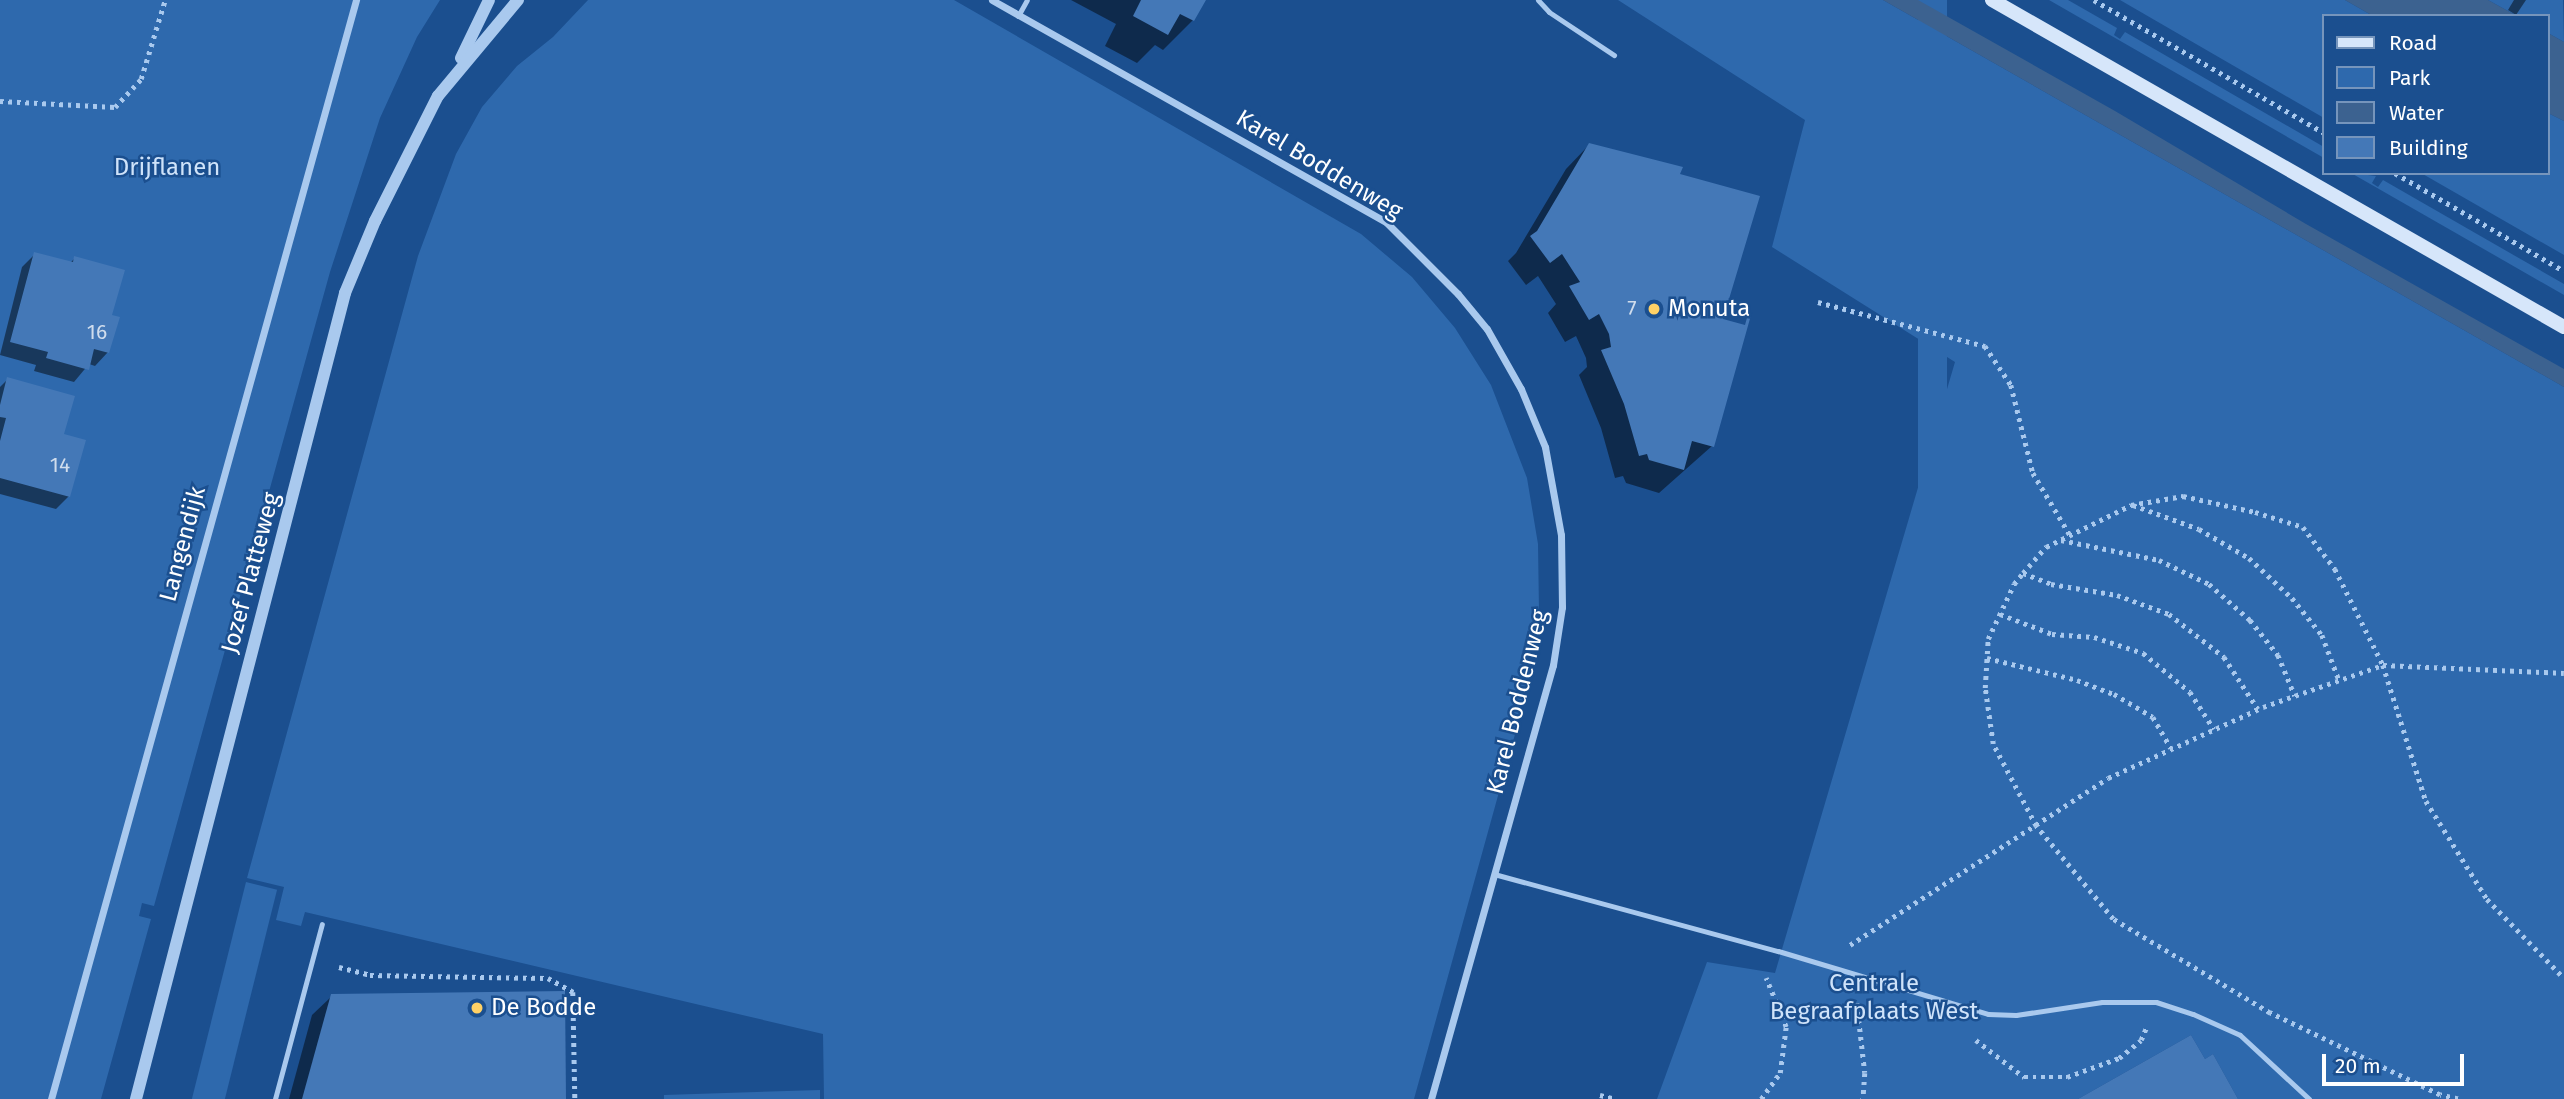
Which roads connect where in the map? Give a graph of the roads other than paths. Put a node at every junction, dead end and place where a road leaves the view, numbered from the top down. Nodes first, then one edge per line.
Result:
1 (356, 0) edge
2 (489, 0) edge
3 (518, 0) edge
4 (992, 0) edge
5 (1027, 0) edge
6 (1538, 0) edge
7 (1992, 0) edge
8 (1018, 16) junction
9 (1614, 55) dead end
10 (453, 75) junction
11 (2564, 327) edge
12 (1494, 874) junction
13 (322, 924) dead end
14 (51, 1099) edge
15 (136, 1099) edge
16 (275, 1099) edge
17 (1431, 1099) edge
18 (2309, 1099) edge

1 - 14 street, Langendijk
2 - 10 street, Jozef Platteweg
3 - 10 street, Jozef Platteweg
4 - 8 street, Karel Boddenweg
5 - 8 lane
6 - 9 lane
7 - 11 main road
8 - 12 street, Karel Boddenweg
10 - 15 street, Jozef Platteweg
12 - 17 street, Karel Boddenweg
12 - 18 lane
13 - 16 lane

